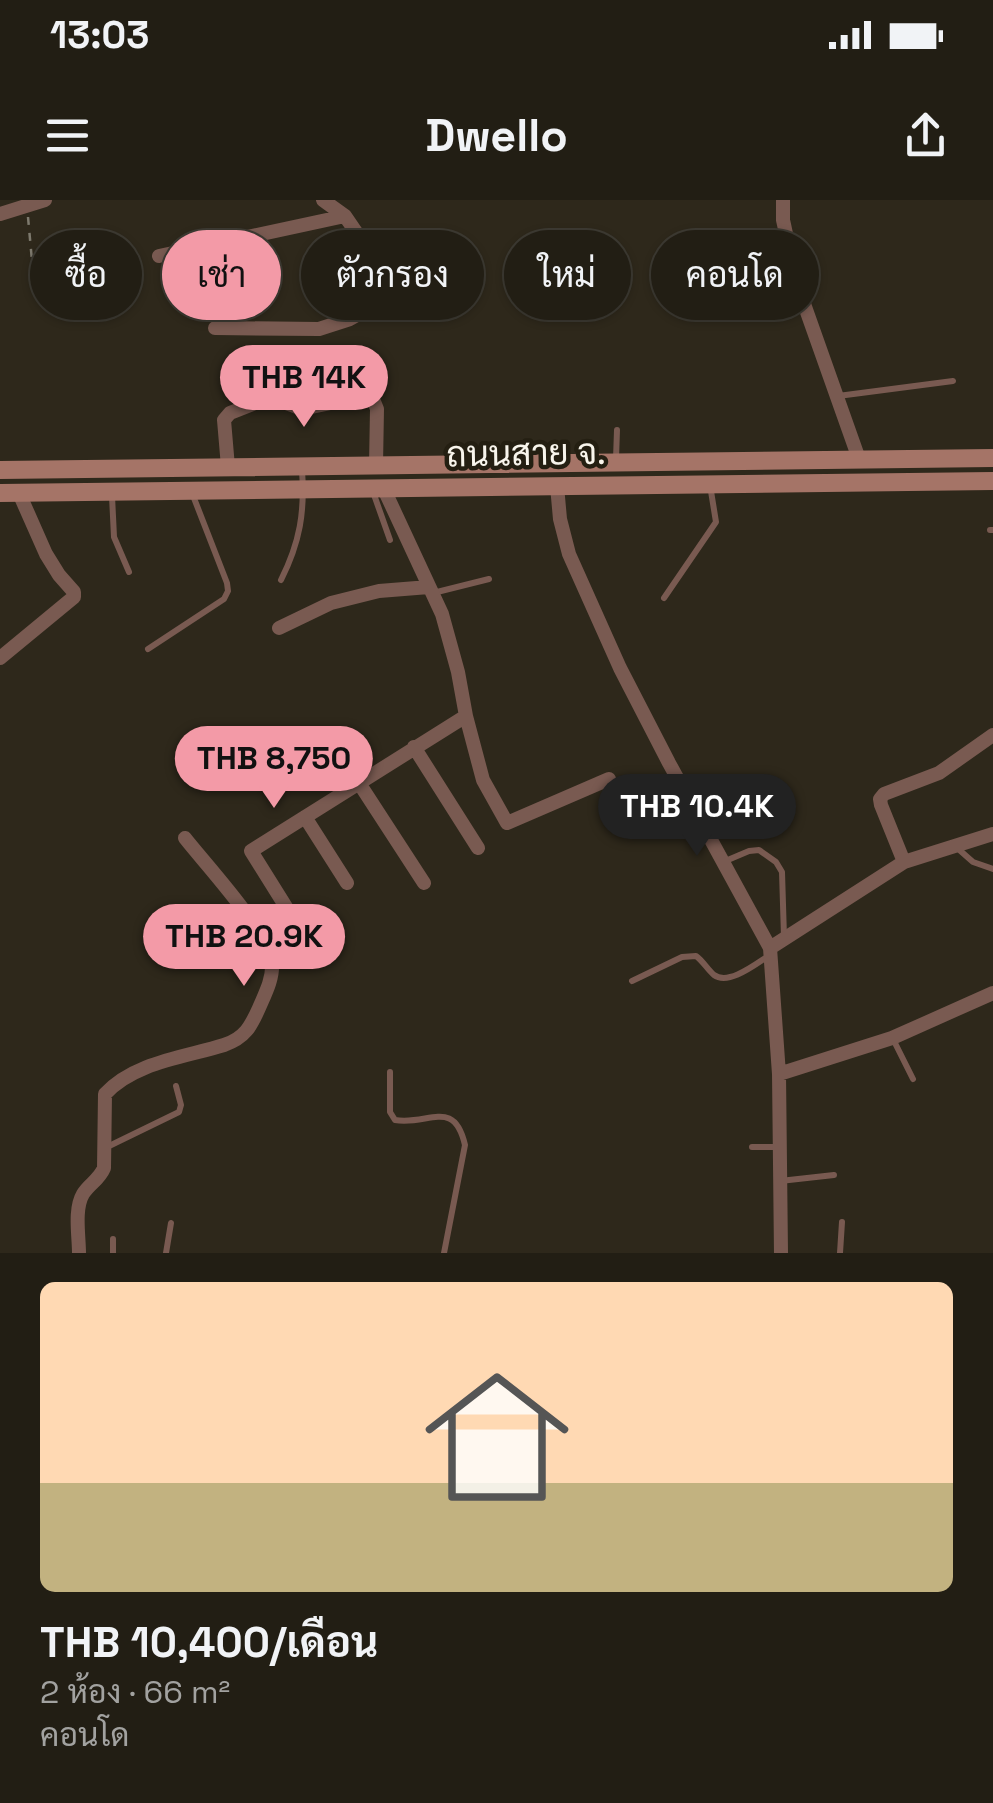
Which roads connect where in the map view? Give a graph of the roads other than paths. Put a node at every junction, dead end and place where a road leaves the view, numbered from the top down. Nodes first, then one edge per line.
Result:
1 (44, 200) edge
2 (323, 200) edge
3 (783, 200) edge
4 (0, 214) edge
5 (345, 216) junction
6 (159, 256) dead end
7 (215, 328) dead end
8 (954, 381) dead end
9 (837, 396) junction
10 (617, 430) dead end
11 (993, 458) edge
12 (859, 459) junction
13 (616, 462) junction
14 (376, 465) junction
15 (302, 466) junction
16 (228, 467) junction
17 (0, 470) edge
18 (993, 481) edge
19 (710, 482) junction
20 (557, 486) junction
21 (377, 487) junction
22 (303, 488) junction
23 (190, 490) junction
24 (112, 491) junction
25 (10, 493) edge
26 (390, 540) dead end
27 (130, 572) dead end
28 (281, 580) dead end
29 (489, 580) dead end
30 (430, 590) junction
31 (664, 598) dead end
32 (279, 628) dead end
33 (148, 649) dead end
34 (0, 658) edge
35 (466, 716) junction
36 (993, 735) edge
37 (414, 747) junction
38 (609, 779) dead end
39 (359, 783) junction
40 (304, 817) junction
41 (993, 834) edge
42 (186, 838) dead end
43 (955, 846) junction
44 (478, 848) dead end
45 (723, 862) junction
46 (904, 862) junction
47 (993, 870) edge
48 (348, 883) dead end
49 (424, 883) dead end
50 (292, 915) dead end
51 (784, 939) junction
52 (770, 952) junction
53 (632, 981) dead end
54 (993, 993) edge
55 (892, 1038) junction
56 (390, 1072) dead end
57 (778, 1074) junction
58 (913, 1079) dead end
59 (176, 1086) dead end
60 (752, 1146) dead end
61 (104, 1148) junction
62 (778, 1148) junction
63 (834, 1175) dead end
64 (779, 1181) junction
65 (842, 1222) dead end
66 (171, 1223) dead end
67 (113, 1239) dead end
68 (79, 1253) edge
69 (113, 1253) edge
70 (166, 1253) edge
71 (444, 1253) edge
72 (781, 1253) edge
73 (840, 1253) edge

1 - 4 street
2 - 5 street
3 - 9 street
5 - 6 street
5 - 7 street
8 - 9 lane
9 - 12 street
10 - 13 lane
11 - 12 main road, ถนนสาย จ.
12 - 13 main road, ถนนสาย จ.
13 - 14 main road, ถนนสาย จ.
14 - 15 main road, ถนนสาย จ.
14 - 16 street
15 - 16 main road, ถนนสาย จ.
15 - 22 lane
16 - 17 main road, ถนนสาย จ.
18 - 19 main road, ถนนสาย จ.
19 - 20 main road, ถนนสาย จ.
19 - 31 lane
20 - 21 main road, ถนนสาย จ.
20 - 45 street
21 - 22 main road, ถนนสาย จ.
21 - 26 lane
21 - 30 street
22 - 23 main road, ถนนสาย จ.
22 - 28 lane
23 - 24 main road, ถนนสาย จ.
23 - 33 lane
24 - 25 main road, ถนนสาย จ.
24 - 27 lane
25 - 34 street
29 - 30 lane
30 - 32 street
30 - 35 street
35 - 37 street
35 - 38 street
36 - 46 street
37 - 39 street
37 - 44 street
39 - 40 street
39 - 49 street
40 - 48 street
40 - 50 street
41 - 43 street
42 - 61 street
43 - 46 street
43 - 47 lane
45 - 51 lane
45 - 52 street
46 - 51 street
51 - 52 street
52 - 53 lane
52 - 57 street
54 - 55 street
55 - 57 street
55 - 58 lane
56 - 71 lane
57 - 62 street
59 - 61 lane
60 - 62 lane
61 - 68 street
62 - 64 street
63 - 64 lane
64 - 72 street
65 - 73 lane
66 - 70 lane
67 - 69 lane

